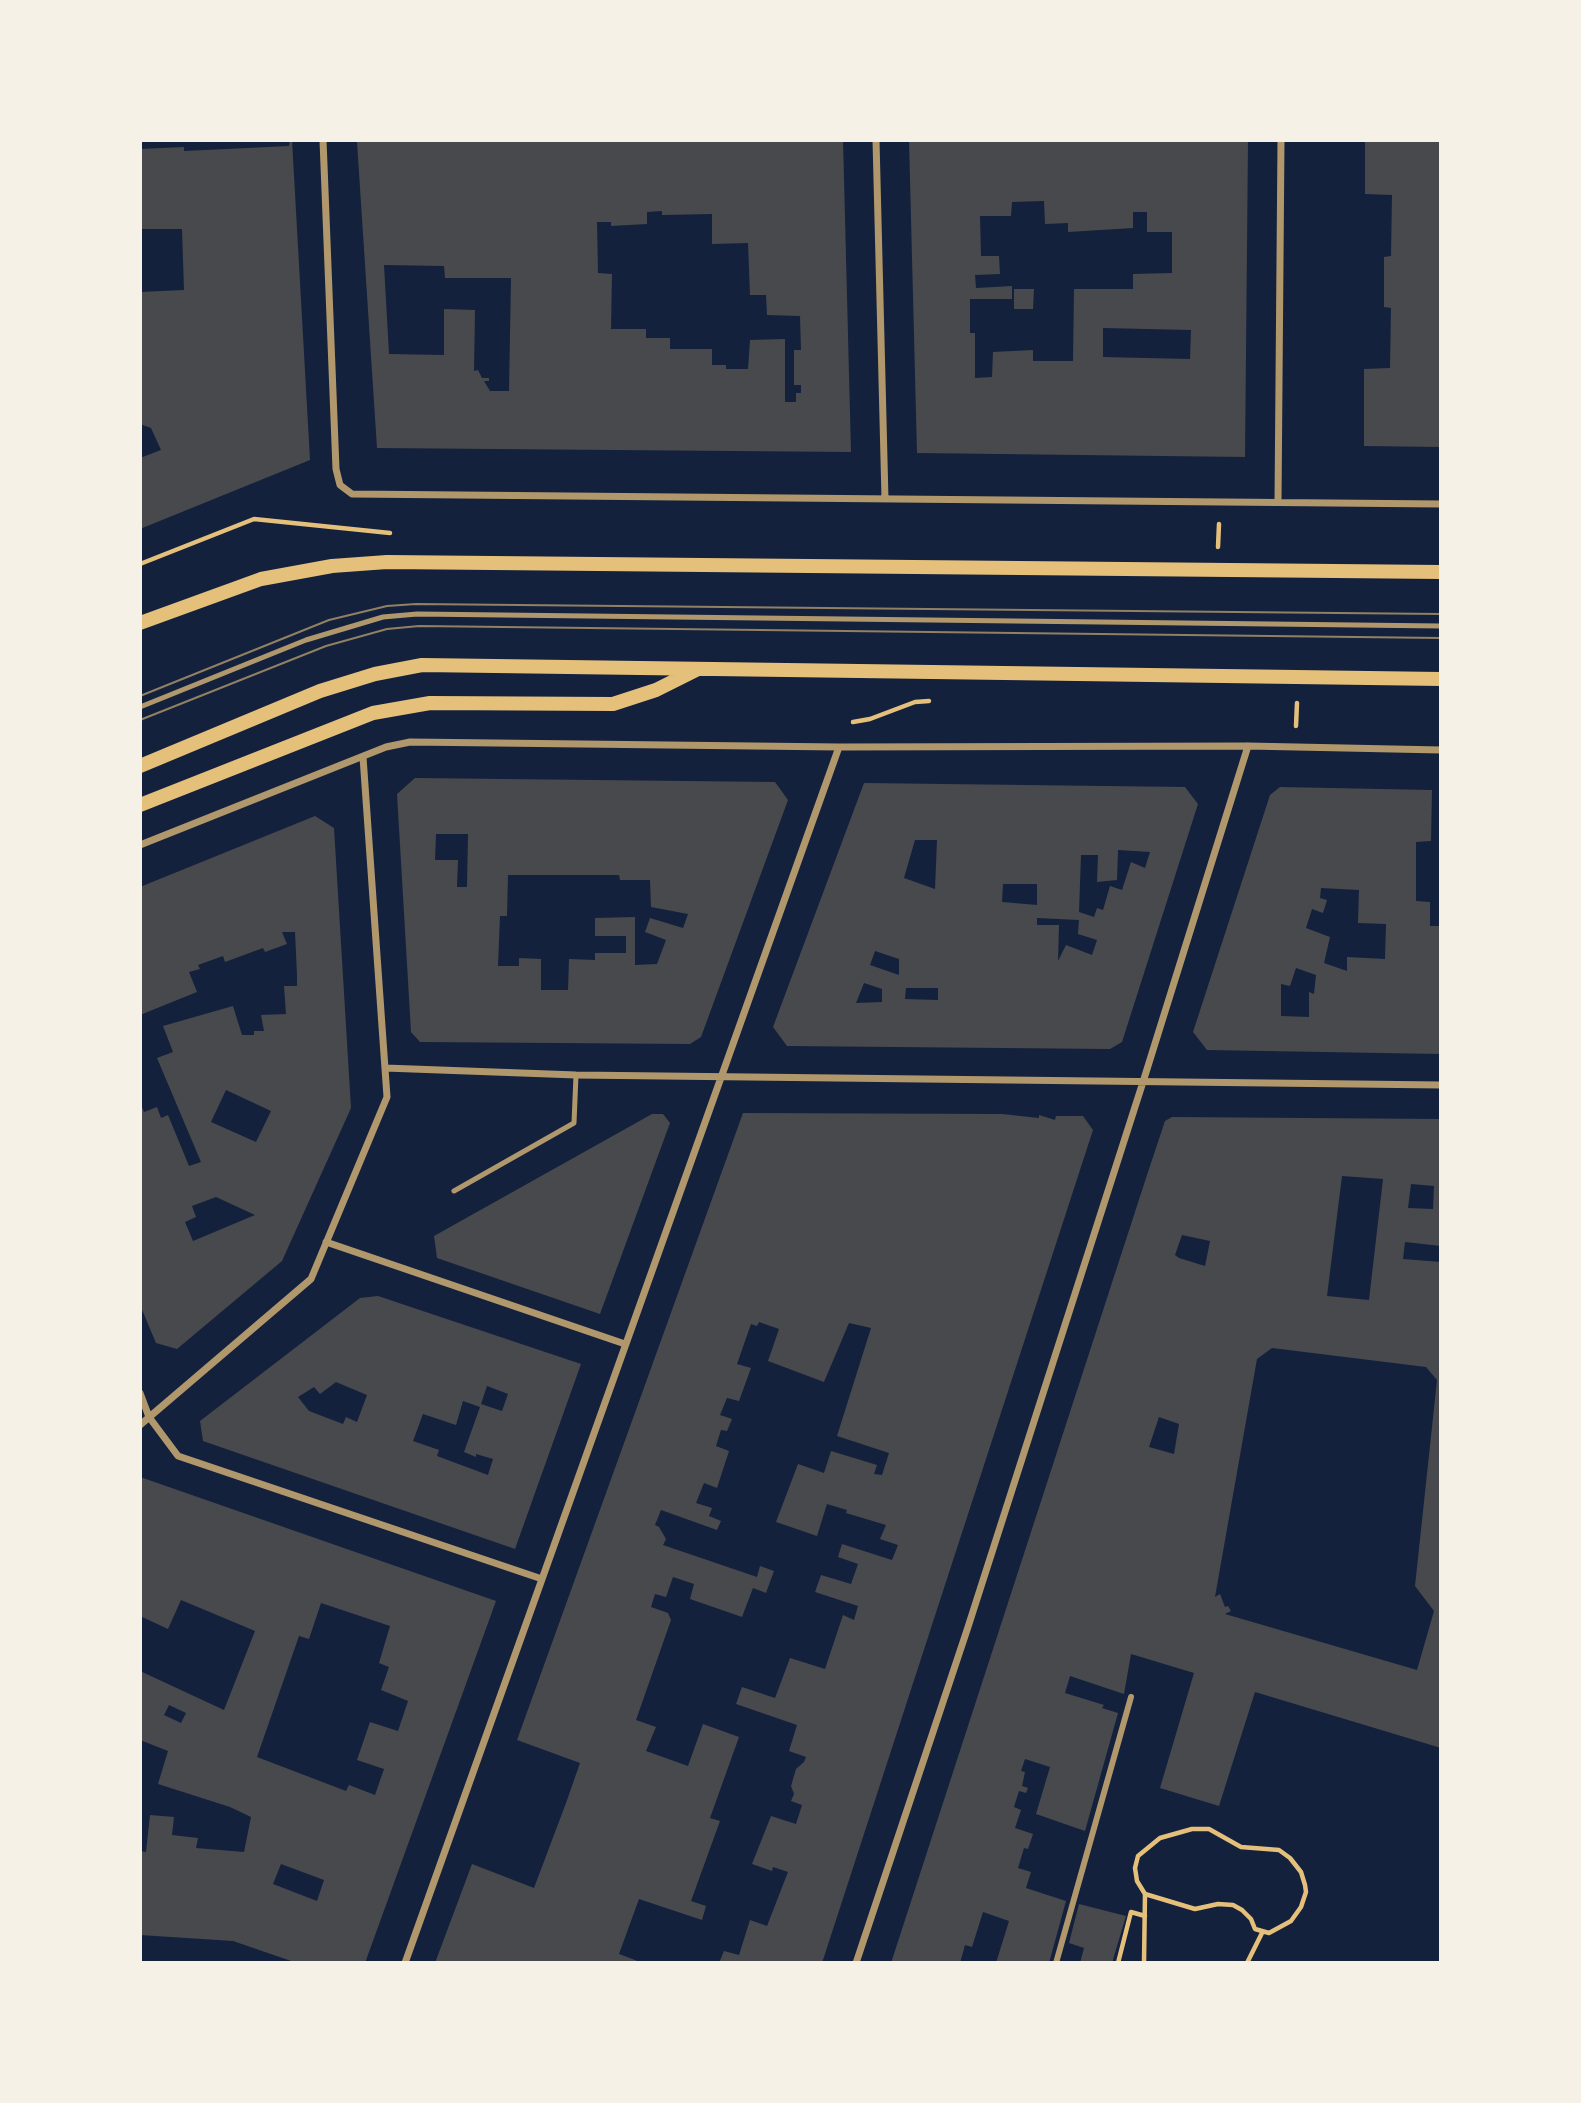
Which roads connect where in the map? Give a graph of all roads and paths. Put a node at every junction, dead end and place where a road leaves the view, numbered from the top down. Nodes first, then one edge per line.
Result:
1 (323, 140) edge
2 (876, 140) edge
3 (1281, 140) edge
4 (885, 499) junction
5 (1278, 502) junction
6 (1441, 504) edge
7 (361, 531) dead end
8 (140, 564) edge
9 (1441, 572) edge
10 (140, 623) edge
11 (1441, 626) edge
12 (699, 668) junction
13 (1441, 679) edge
14 (140, 708) edge
15 (1248, 746) junction
16 (839, 747) junction
17 (1441, 750) edge
18 (363, 757) junction
19 (140, 765) edge
20 (140, 805) edge
21 (140, 845) edge
22 (385, 1068) junction
23 (576, 1075) junction
24 (722, 1075) junction
25 (1143, 1082) junction
26 (1441, 1085) edge
27 (454, 1191) dead end
28 (326, 1242) junction
29 (625, 1344) junction
30 (140, 1393) edge
31 (149, 1417) junction
32 (140, 1425) edge
33 (542, 1579) junction
34 (1130, 1697) dead end
35 (1146, 1894) junction
36 (1145, 1916) junction
37 (1262, 1933) junction
38 (405, 1963) edge
39 (856, 1963) edge
40 (1056, 1963) edge
41 (1118, 1963) edge
42 (1144, 1963) edge
43 (1247, 1963) edge

1 - 4 street
2 - 4 street
3 - 5 street
4 - 5 street
5 - 6 street
7 - 8 path
9 - 10 main road
11 - 14 lane
12 - 13 main road
12 - 19 main road
12 - 20 main road
15 - 16 street
15 - 17 street
15 - 25 street
16 - 18 street
16 - 24 street
18 - 21 street
18 - 22 street
22 - 23 street
22 - 28 street
23 - 24 street
23 - 27 lane
24 - 25 street
24 - 29 street
25 - 26 street
25 - 39 street
28 - 29 street
28 - 31 street
29 - 33 street
30 - 31 street
31 - 32 street
31 - 33 street
33 - 38 street
34 - 40 street
35 - 36 path
35 - 37 path
35 - 37 path
36 - 41 path
36 - 42 path
37 - 43 path

